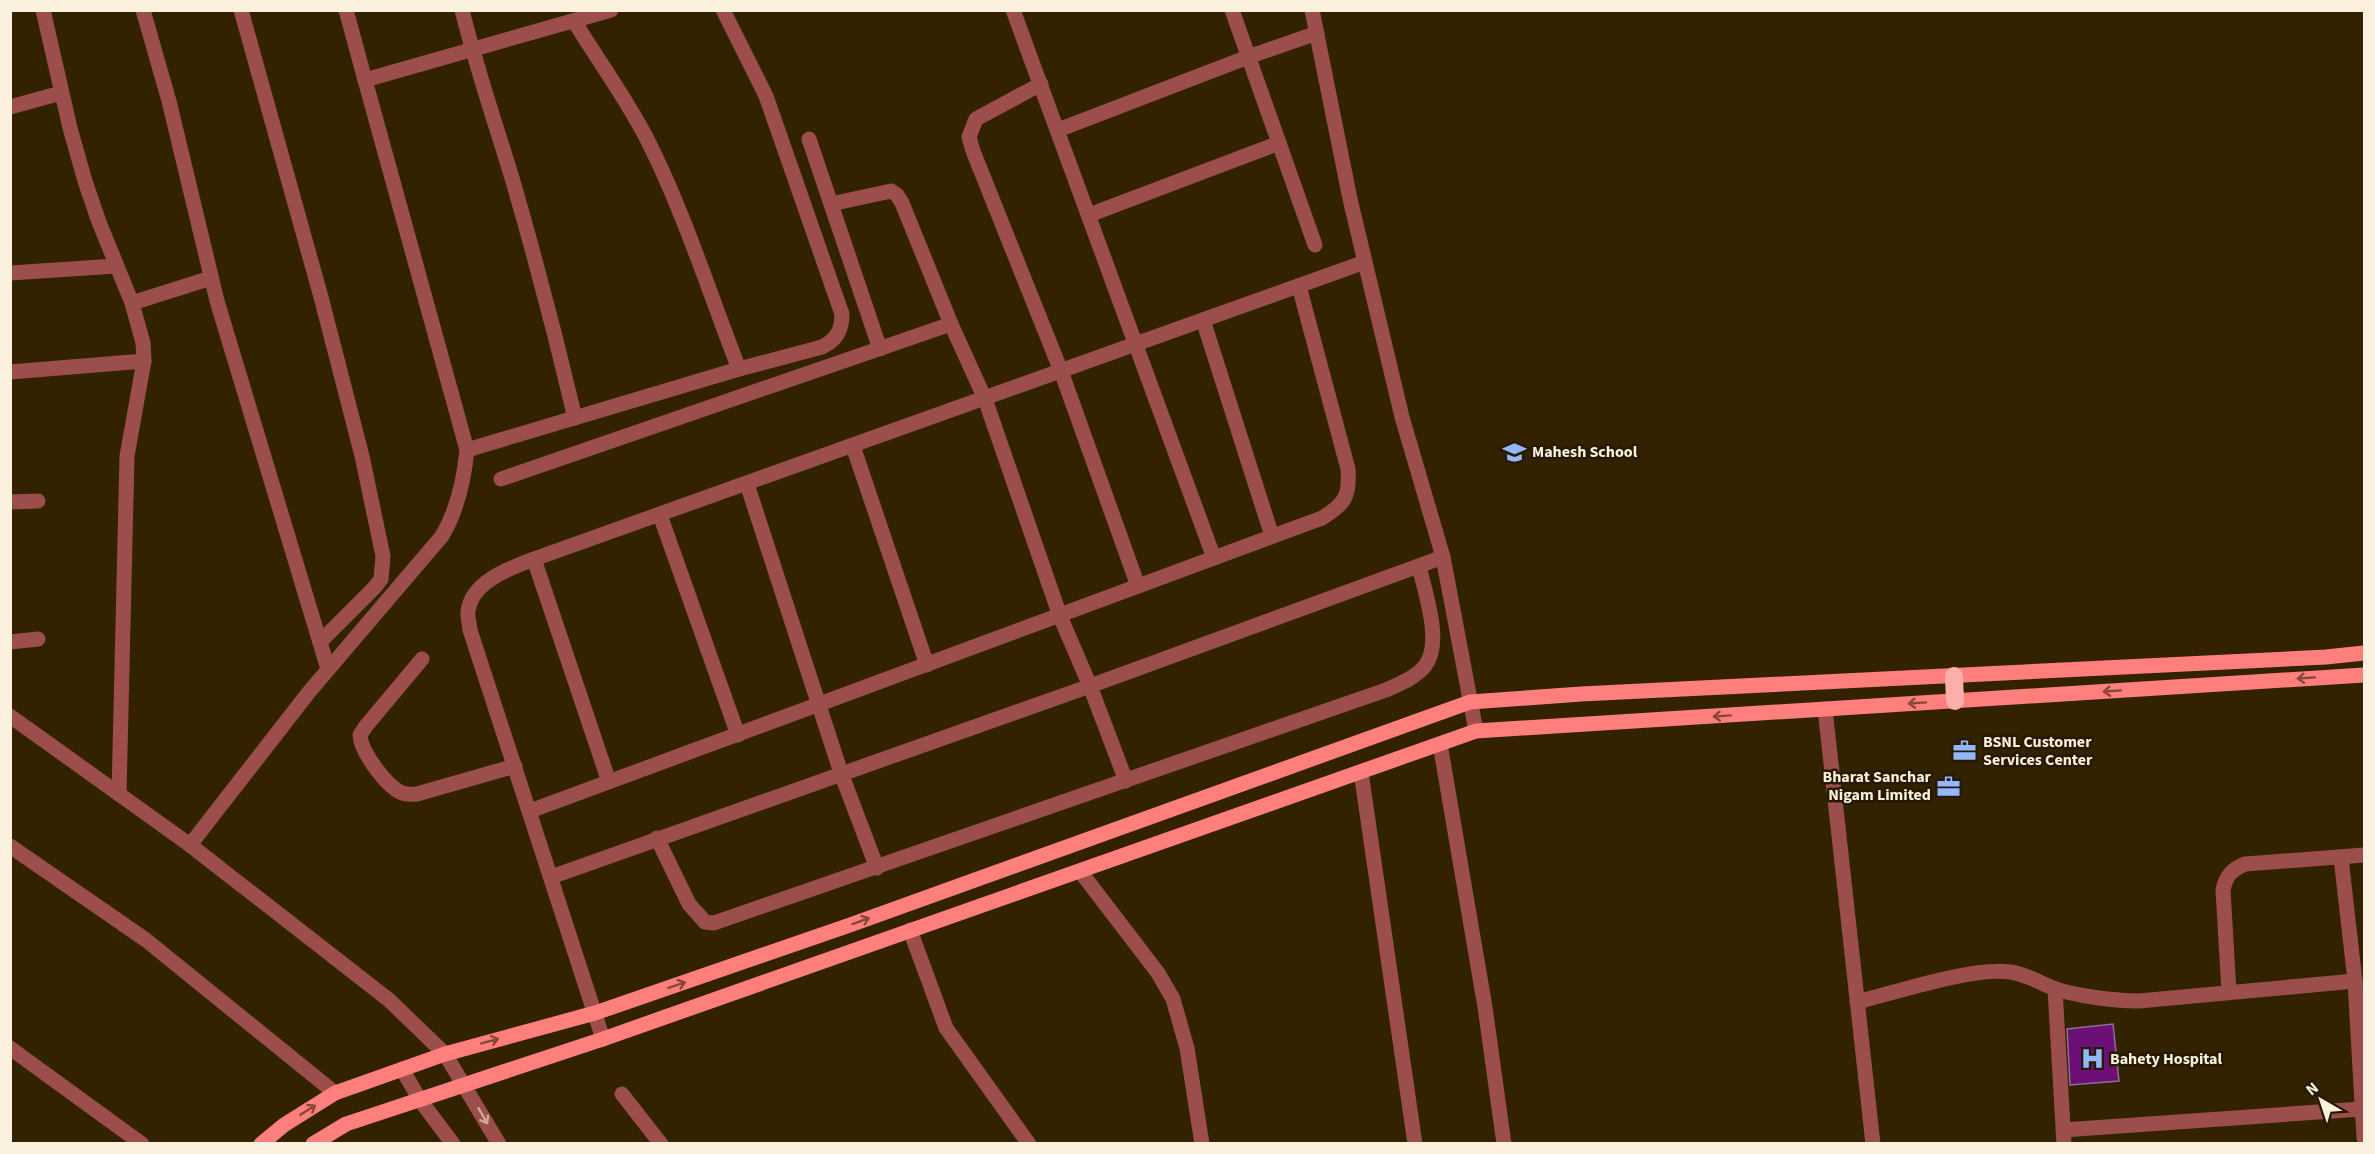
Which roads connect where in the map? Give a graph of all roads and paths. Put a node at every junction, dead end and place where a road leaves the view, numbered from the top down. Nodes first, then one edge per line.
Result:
1 (43, 10) edge
2 (143, 10) edge
3 (241, 10) edge
4 (346, 10) edge
5 (462, 10) edge
6 (611, 10) edge
7 (723, 10) edge
8 (1232, 10) edge
9 (1312, 10) edge
10 (1019, 12) edge
11 (574, 21) junction
12 (1317, 33) junction
13 (472, 51) junction
14 (1248, 57) junction
15 (365, 80) junction
16 (1041, 84) junction
17 (61, 93) junction
18 (10, 107) edge
19 (1058, 130) junction
20 (809, 139) dead end
21 (1279, 143) junction
22 (831, 204) junction
23 (1089, 214) junction
24 (1315, 245) dead end
25 (1365, 262) junction
26 (116, 266) junction
27 (11, 272) edge
28 (211, 278) junction
29 (1299, 286) junction
30 (132, 303) junction
31 (1203, 320) junction
32 (951, 324) junction
33 (1137, 344) junction
34 (880, 349) junction
35 (144, 361) junction
36 (739, 369) junction
37 (1061, 371) junction
38 (10, 372) edge
39 (985, 399) junction
40 (575, 418) junction
41 (853, 446) junction
42 (466, 450) junction
43 (501, 479) dead end
44 (747, 484) junction
45 (38, 501) dead end
46 (10, 502) edge
47 (660, 515) junction
48 (1272, 536) junction
49 (1443, 557) junction
50 (1214, 558) junction
51 (534, 559) junction
52 (1419, 566) junction
53 (1138, 586) junction
54 (1060, 616) junction
55 (38, 639) dead end
56 (10, 642) edge
57 (320, 642) junction
58 (2364, 653) edge
59 (422, 659) dead end
60 (927, 665) junction
61 (328, 669) junction
62 (2364, 675) edge
63 (1954, 676) junction
64 (1090, 686) junction
65 (1955, 701) junction
66 (1470, 702) junction
67 (820, 705) junction
68 (1825, 709) junction
69 (10, 716) edge
70 (1476, 731) junction
71 (738, 735) junction
72 (1440, 744) junction
73 (515, 765) junction
74 (1361, 772) junction
75 (841, 773) junction
76 (1126, 781) junction
77 (609, 782) junction
78 (119, 794) junction
79 (530, 811) junction
80 (657, 838) junction
81 (190, 845) junction
82 (10, 846) edge
83 (2364, 855) edge
84 (2341, 858) junction
85 (877, 868) junction
86 (1080, 871) junction
87 (551, 877) junction
88 (910, 930) junction
89 (2355, 981) junction
90 (2055, 989) junction
91 (2229, 992) junction
92 (1857, 1002) junction
93 (595, 1013) junction
94 (603, 1039) junction
95 (10, 1048) edge
96 (445, 1054) junction
97 (402, 1069) junction
98 (466, 1085) junction
99 (335, 1093) junction
100 (622, 1094) dead end
101 (420, 1100) junction
102 (2361, 1109) junction
103 (2064, 1137) edge
104 (2364, 1138) edge
105 (142, 1143) edge
106 (261, 1143) edge
107 (313, 1143) edge
108 (453, 1143) edge
109 (499, 1143) edge
110 (661, 1143) edge
111 (1029, 1143) edge
112 (1202, 1143) edge
113 (1415, 1143) edge
114 (1504, 1143) edge
115 (1873, 1143) edge

1 - 17 street
2 - 28 street
3 - 57 street
4 - 15 street
5 - 13 street
6 - 11 street
7 - 36 street
8 - 14 street
9 - 12 street
10 - 16 street
11 - 13 street
11 - 36 street
12 - 14 street
12 - 25 street
13 - 15 street
13 - 40 street
14 - 19 street
14 - 21 street
15 - 42 street
16 - 19 street
16 - 37 street
17 - 18 street
17 - 26 street
19 - 23 street
20 - 22 street
21 - 23 street
21 - 24 street
22 - 32 street
22 - 34 street
23 - 33 street
25 - 29 street
25 - 49 street
26 - 27 street
26 - 30 street
28 - 30 street
28 - 57 street
29 - 31 street
29 - 48 street
30 - 35 street
31 - 33 street
31 - 48 street
32 - 34 street
32 - 39 street
33 - 37 street
33 - 50 street
34 - 43 street
35 - 38 street
35 - 78 street
36 - 40 street
37 - 39 street
37 - 53 street
39 - 41 street
39 - 54 street
40 - 42 street
41 - 44 street
41 - 60 street
42 - 61 street
44 - 47 street
44 - 67 street
45 - 46 street
47 - 51 street
47 - 71 street
48 - 50 street
49 - 52 street
49 - 66 street
50 - 53 street
51 - 73 street
51 - 77 street
52 - 64 street
52 - 76 street
53 - 54 street
54 - 60 street
54 - 64 street
55 - 56 street
57 - 61 street
58 - 63 main road
59 - 73 street
60 - 67 street
61 - 81 street
62 -> 65 main road
63 - 65 highway
63 - 66 main road
64 - 75 street
64 - 76 street
65 -> 68 main road
66 - 70 street
93 -> 66 main road
67 - 71 street
67 - 75 street
68 -> 70 main road
68 - 92 street
69 - 78 street
70 - 72 main road
71 - 77 street
72 - 74 main road
72 - 114 street
73 - 79 street
74 - 86 main road
74 - 113 street
75 - 80 street
75 - 85 street
76 - 85 street
77 - 79 street
78 - 81 street
79 - 87 street
80 - 85 street
80 - 87 street
81 - 96 street
82 - 99 street
83 - 84 street
84 - 89 street
84 - 91 street
86 - 88 main road
86 - 112 street
87 - 93 street
88 - 94 main road
88 - 111 street
89 - 91 street
89 - 102 street
90 - 91 street
90 - 92 street
90 - 103 street
92 - 115 street
93 - 94 street
96 -> 93 main road
94 - 98 main road
95 - 105 street
96 - 97 main road
96 - 98 street
97 - 99 main road
97 - 101 street
98 - 101 main road
98 -> 109 street
106 -> 99 main road
100 - 110 street
101 - 107 main road
101 - 108 street
102 - 103 street
102 - 104 street

